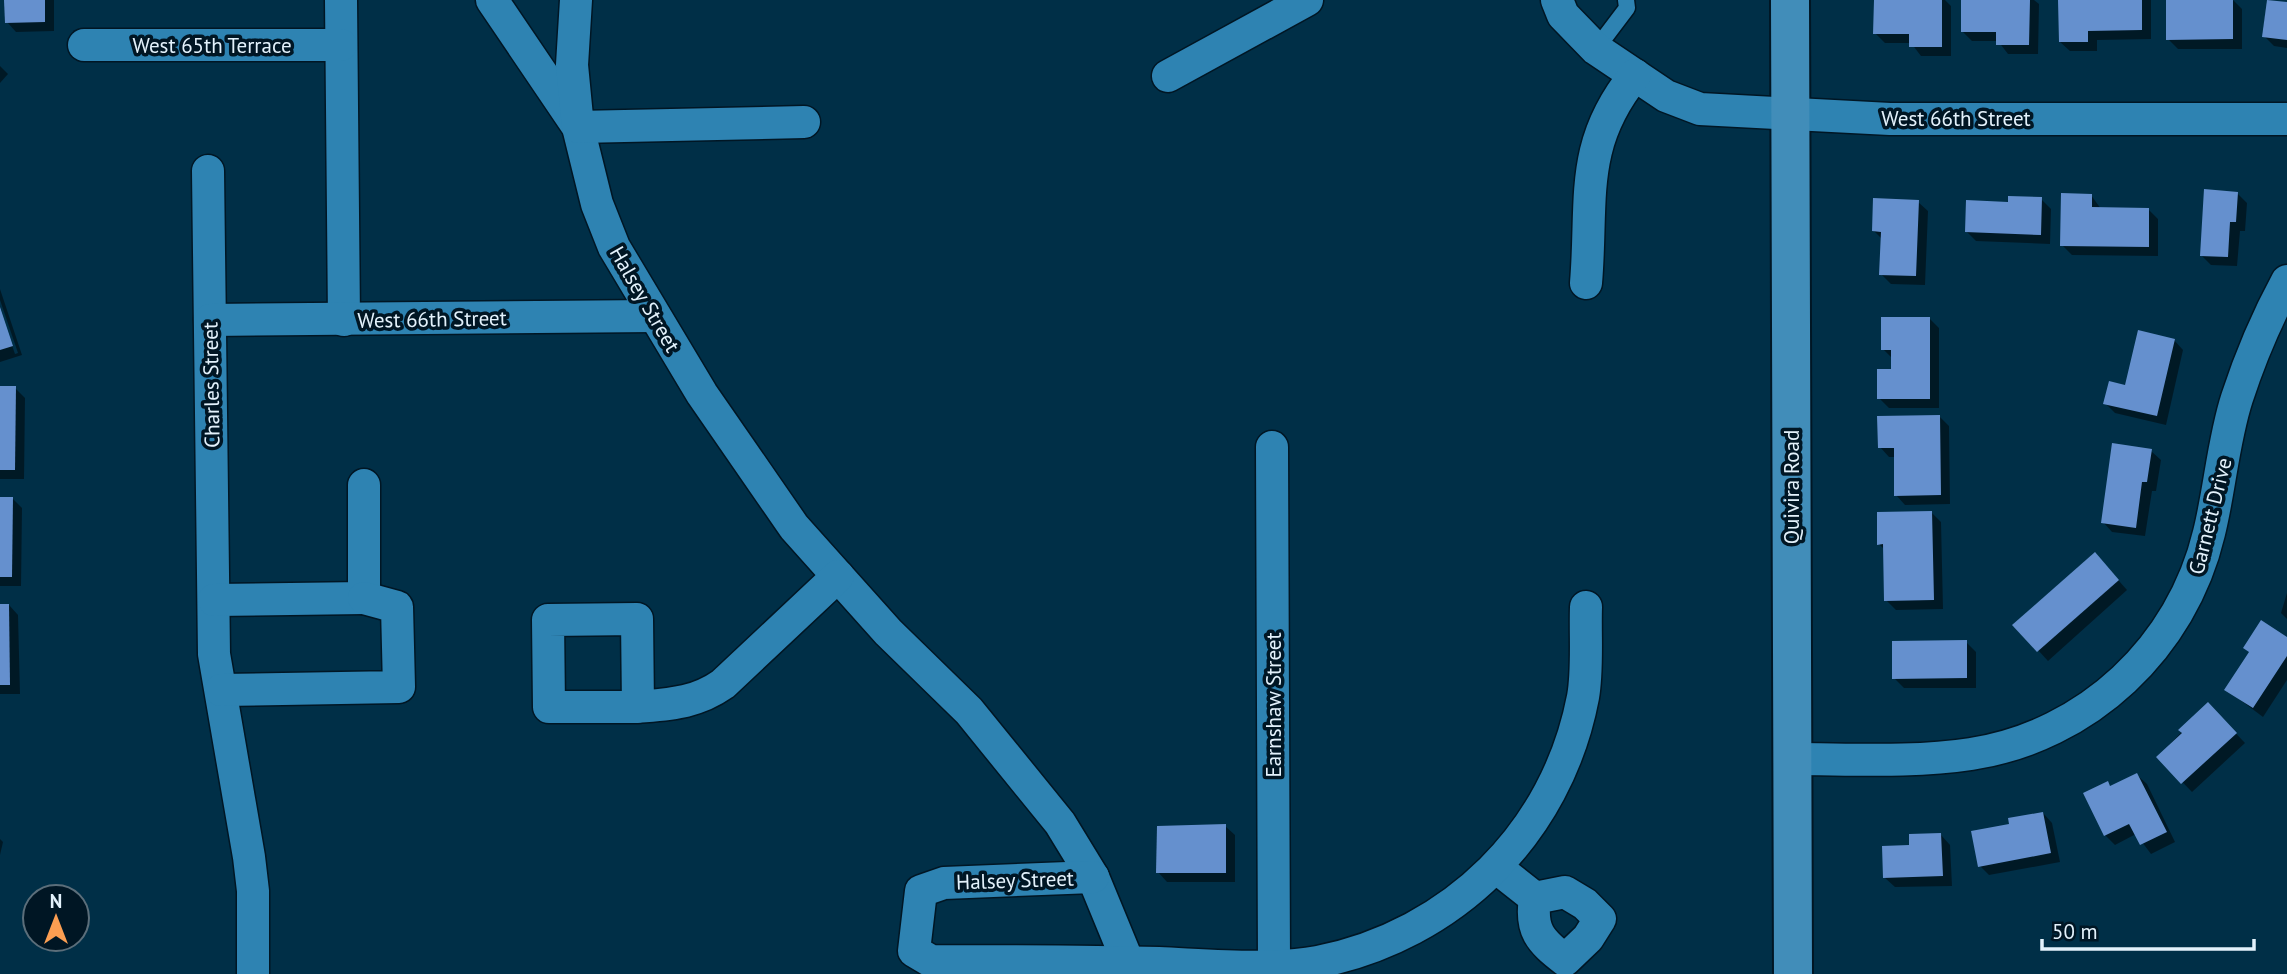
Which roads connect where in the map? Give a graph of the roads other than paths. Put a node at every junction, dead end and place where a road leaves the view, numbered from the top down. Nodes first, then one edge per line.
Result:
1 (341, 0) edge
2 (492, 0) edge
3 (576, 0) edge
4 (1307, 0) edge
5 (1557, 0) edge
6 (1626, 0) edge
7 (1790, 0) edge
8 (84, 45) dead end
9 (341, 45) junction
10 (1596, 49) junction
11 (1635, 75) junction
12 (1168, 76) dead end
13 (1791, 115) junction
14 (2287, 119) edge
15 (804, 122) dead end
16 (578, 127) junction
17 (208, 171) dead end
18 (2287, 281) edge
19 (1586, 283) dead end
20 (654, 316) junction
21 (210, 320) junction
22 (344, 320) junction
23 (1272, 447) dead end
24 (364, 485) dead end
25 (838, 576) junction
26 (364, 598) junction
27 (214, 600) junction
28 (1586, 607) dead end
29 (221, 690) junction
30 (638, 707) dead end
31 (1791, 759) junction
32 (1497, 868) junction
33 (1093, 877) junction
34 (1535, 898) dead end
35 (1274, 964) junction
36 (1130, 970) edge
37 (253, 974) edge
38 (1793, 974) edge

1 - 9 street
2 - 16 street, Halsey Street
3 - 16 street
4 - 12 street
5 - 10 street, West 66th Street
6 - 10 lane
7 - 13 main road, Quivira Road
8 - 9 street, West 65th Terrace
9 - 22 street
10 - 11 street, West 66th Street
11 - 13 street, West 66th Street
11 - 19 street
13 - 14 street, West 66th Street
13 - 31 main road, Quivira Road
15 - 16 street
16 - 20 street, Halsey Street
17 - 21 street, Charles Street
18 - 31 street, Garnett Drive
20 - 22 street, West 66th Street
20 - 25 street, Halsey Street
21 - 22 street, West 66th Street
21 - 27 street, Charles Street
23 - 35 street, Earnshaw Street
24 - 26 street
25 - 30 street
25 - 33 street, Halsey Street
26 - 27 street
26 - 29 street
27 - 29 street, Charles Street
28 - 32 street
29 - 37 street, Charles Street
31 - 38 main road, Quivira Road
32 - 34 street
32 - 35 street
33 - 36 street, Halsey Street
33 - 36 street, Halsey Street
35 - 36 street

